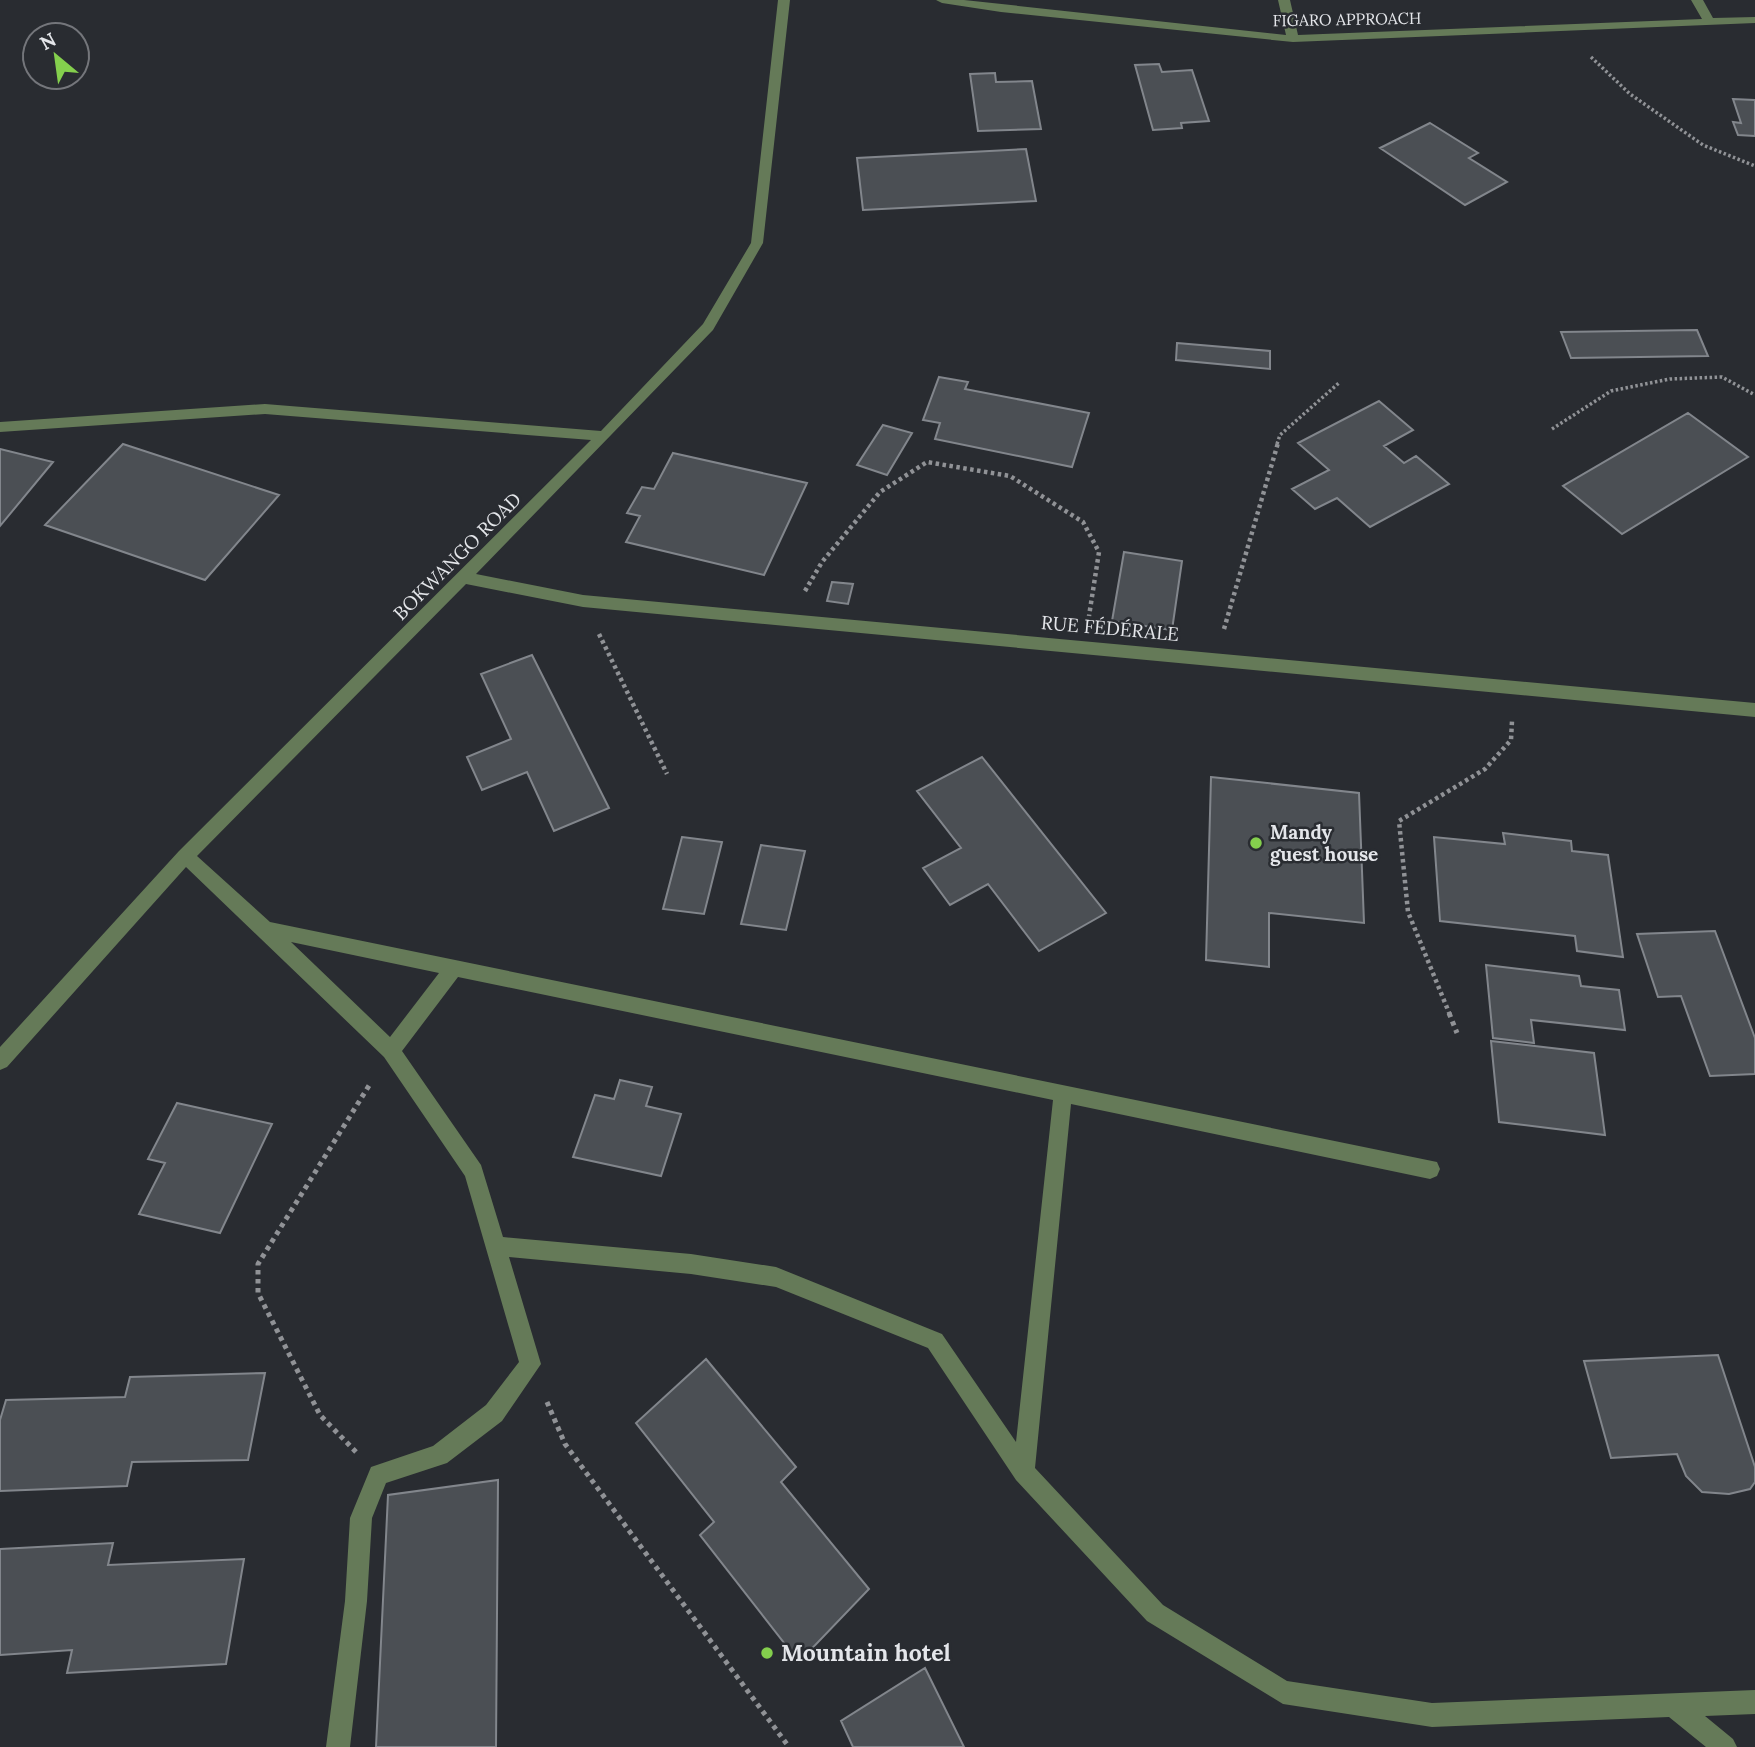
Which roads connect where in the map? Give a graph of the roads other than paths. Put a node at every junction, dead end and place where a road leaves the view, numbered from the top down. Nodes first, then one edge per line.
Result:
1 (784, 0) edge
2 (942, 0) edge
3 (1284, 0) edge
4 (1697, 0) edge
5 (1755, 20) edge
6 (1709, 21) junction
7 (1293, 39) junction
8 (0, 427) edge
9 (604, 436) junction
10 (463, 577) junction
11 (1755, 710) edge
12 (185, 856) junction
13 (265, 929) junction
14 (454, 968) junction
15 (391, 1051) junction
16 (0, 1062) edge
17 (1063, 1093) junction
18 (1430, 1169) dead end
19 (495, 1246) junction
20 (1024, 1472) junction
21 (1755, 1702) edge
22 (1673, 1705) junction
23 (338, 1747) edge
24 (1725, 1747) edge

1 - 9 street, BOKWANGO ROAD
2 - 7 street, FIGARO APPROACH
3 - 7 street
4 - 6 street
5 - 6 street, FIGARO APPROACH
6 - 7 street, FIGARO APPROACH
8 - 9 street
9 - 10 street, BOKWANGO ROAD
10 - 11 street, RUE FÉDÉRALE
10 - 12 street, BOKWANGO ROAD
12 - 13 street
12 - 16 street, BOKWANGO ROAD
13 - 14 street
13 - 15 street
14 - 15 street
14 - 17 street
15 - 19 street
17 - 18 street
17 - 20 street
19 - 20 street
19 - 23 street
20 - 22 street
21 - 22 street
22 - 24 street

